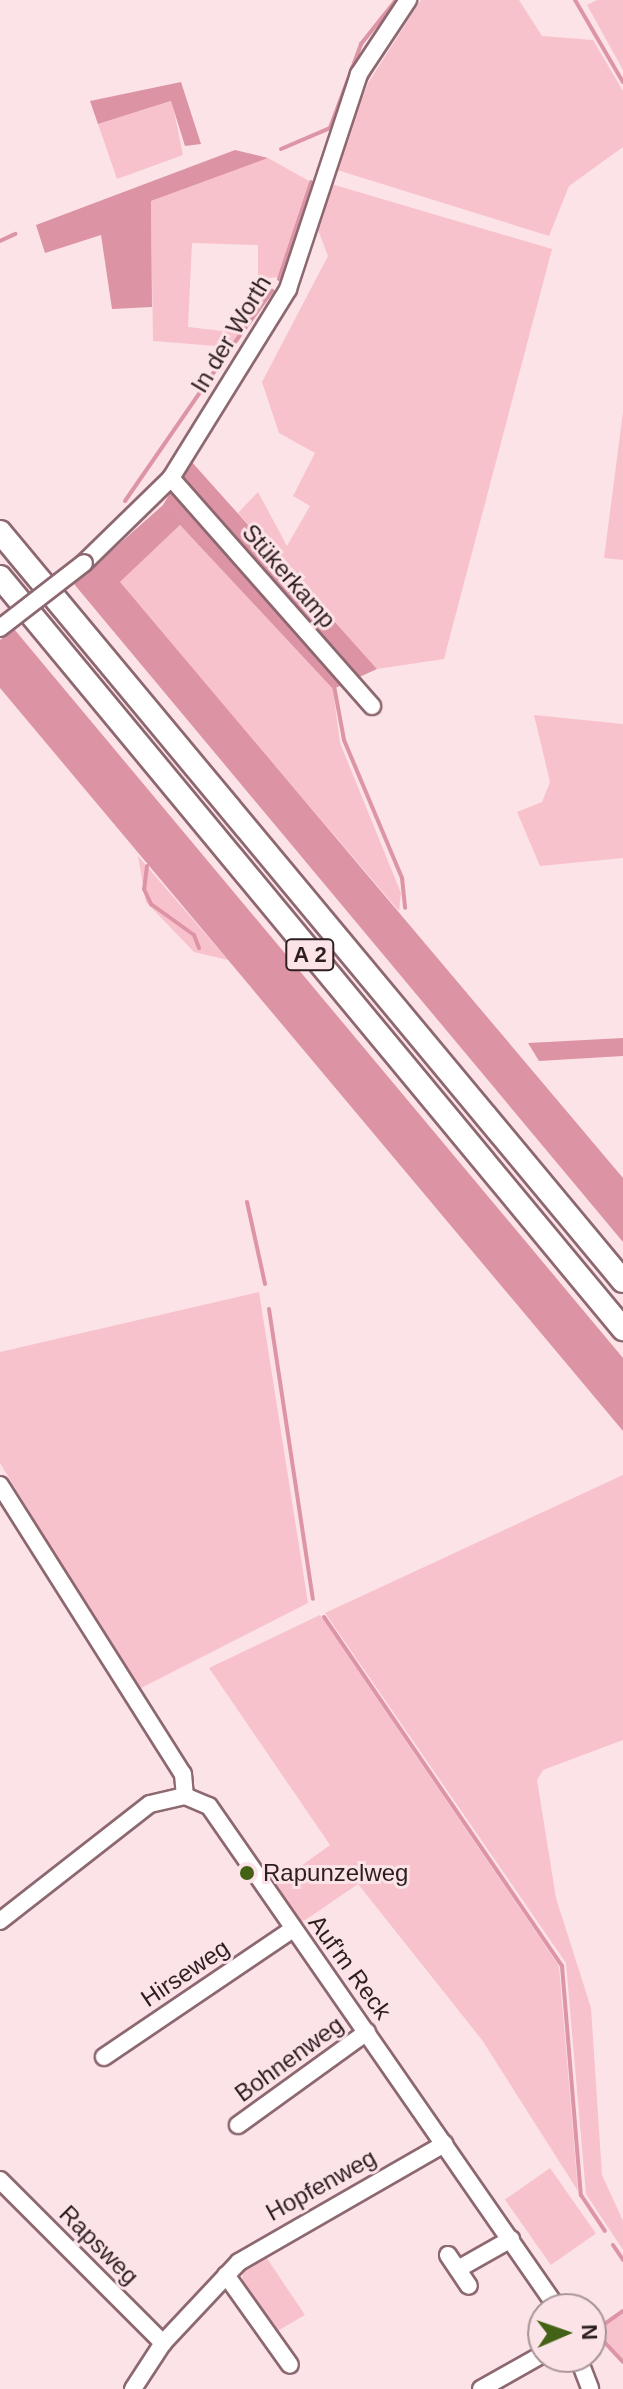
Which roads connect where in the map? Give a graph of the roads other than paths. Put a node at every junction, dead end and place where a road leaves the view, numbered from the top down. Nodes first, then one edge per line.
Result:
1 (408, 0) edge
2 (171, 478) junction
3 (0, 532) edge
4 (0, 577) edge
5 (0, 628) edge
6 (372, 706) dead end
7 (623, 1281) edge
8 (623, 1329) edge
9 (0, 1485) edge
10 (185, 1796) junction
11 (0, 1921) edge
12 (293, 1929) junction
13 (367, 2032) junction
14 (104, 2057) dead end
15 (238, 2125) dead end
16 (444, 2144) junction
17 (2, 2185) edge
18 (511, 2239) junction
19 (226, 2275) junction
20 (469, 2286) dead end
21 (547, 2293) edge
22 (163, 2343) junction
23 (527, 2363) edge
24 (290, 2365) dead end
25 (133, 2389) edge
26 (481, 2389) edge

1 - 2 street, In der Worth
2 - 5 street, In der Worth, bridge
2 - 6 street, Stükerkamp
3 - 7 highway, A 2
4 - 8 highway, A 2
9 - 10 street
10 - 11 street
10 - 12 street, Auf'm Reck
12 - 13 street, Auf'm Reck
12 - 14 street, Hirseweg
13 - 15 street, Bohnenweg
13 - 16 street, Auf'm Reck
16 - 18 street, Auf'm Reck
16 - 19 street, Hopfenweg
17 - 22 street, Rapsweg
18 - 20 street
18 - 21 street, Auf'm Reck
19 - 22 street, Hopfenweg
19 - 24 street
22 - 25 street, Hopfenweg
23 - 26 street

